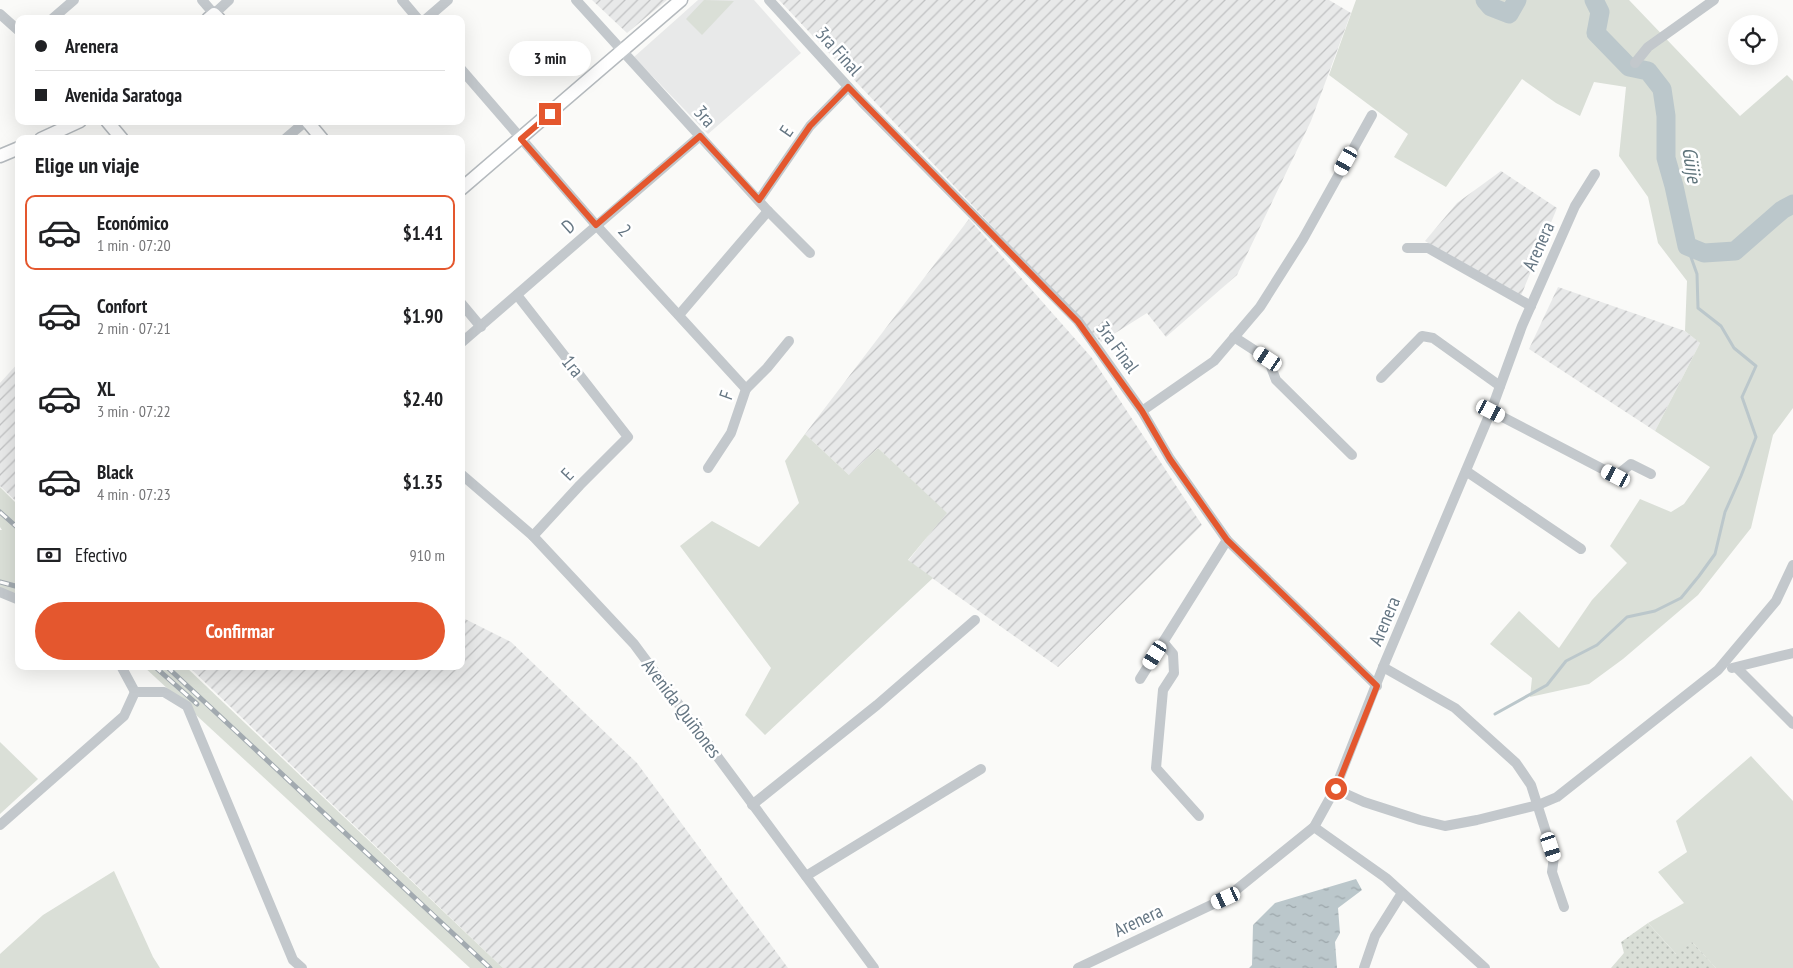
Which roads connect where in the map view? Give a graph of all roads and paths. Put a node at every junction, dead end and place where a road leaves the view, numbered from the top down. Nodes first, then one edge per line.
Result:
1 (74, 0) edge
2 (202, 0) edge
3 (229, 0) edge
4 (402, 0) edge
5 (448, 0) edge
6 (576, 0) edge
7 (681, 0) edge
8 (769, 0) edge
9 (1714, 0) edge
10 (0, 14) edge
11 (57, 15) edge
12 (213, 15) edge
13 (216, 15) edge
14 (415, 15) edge
15 (431, 15) edge
16 (15, 27) edge
17 (622, 50) junction
18 (1635, 63) dead end
19 (465, 74) edge
20 (848, 87) junction
21 (1372, 115) dead end
22 (71, 125) edge
23 (110, 125) edge
24 (301, 125) edge
25 (310, 125) edge
26 (50, 135) edge
27 (119, 135) edge
28 (290, 135) edge
29 (318, 135) edge
30 (700, 136) junction
31 (521, 139) junction
32 (15, 150) edge
33 (0, 156) edge
34 (1595, 174) dead end
35 (465, 186) edge
36 (759, 200) junction
37 (768, 211) junction
38 (596, 225) junction
39 (1407, 248) dead end
40 (810, 253) dead end
41 (517, 295) junction
42 (1531, 306) junction
43 (465, 308) edge
44 (679, 315) junction
45 (481, 327) junction
46 (1234, 337) junction
47 (465, 340) edge
48 (789, 341) dead end
49 (1381, 378) dead end
50 (1500, 386) junction
51 (746, 389) junction
52 (1142, 411) junction
53 (1491, 411) junction
54 (628, 437) joint
55 (1352, 455) dead end
56 (708, 468) dead end
57 (1466, 471) junction
58 (1651, 474) dead end
59 (465, 477) edge
60 (533, 536) junction
61 (1227, 540) junction
62 (1581, 548) dead end
63 (1793, 565) edge
64 (0, 592) edge
65 (15, 598) edge
66 (976, 620) dead end
67 (1163, 642) junction
68 (1793, 653) edge
69 (1383, 667) junction
70 (1738, 668) junction
71 (123, 670) edge
72 (1718, 670) junction
73 (1140, 679) dead end
74 (1377, 686) junction
75 (135, 692) junction
76 (1793, 724) edge
77 (981, 768) dead end
78 (1336, 789) junction
79 (1538, 804) junction
80 (752, 805) junction
81 (1198, 816) dead end
82 (0, 825) edge
83 (1314, 827) junction
84 (806, 876) junction
85 (1402, 892) junction
86 (1564, 907) dead end
87 (302, 968) edge
88 (874, 968) edge
89 (1078, 968) edge
90 (1364, 968) edge
91 (1485, 968) edge

1 - 11 street
2 - 12 street
3 - 13 street
4 - 14 street
5 - 15 street
6 - 17 street, 3ra
7 - 17 main road
8 - 20 street, 3ra Final
9 - 18 street
10 - 16 street
17 - 30 street, 3ra
17 - 31 main road
19 - 31 street, 2
20 - 36 street, E
20 - 52 street, 3ra Final
21 - 46 street
22 - 26 main road
23 - 27 main road
24 - 28 street
25 - 29 main road
30 - 36 street, 3ra
30 - 38 street, D
31 - 35 main road
31 - 38 street, 2
32 - 33 main road
34 - 42 street, Arenera
36 - 37 street, 3ra
37 - 40 street, 3ra
37 - 44 street
38 - 41 street, D
38 - 44 street, 2
39 - 42 street
41 - 45 street, D
41 - 54 street, 1ra
42 - 50 street, Arenera
43 - 45 street
44 - 51 street, 2
45 - 47 street, D
46 - 52 street
46 - 55 street
48 - 51 street, F
49 - 50 street
50 - 53 street, Arenera
51 - 56 street, F
52 - 61 street, 3ra Final
53 - 57 street, Arenera
53 - 58 street
54 - 60 street, E
57 - 62 street
57 - 69 street, Arenera
59 - 60 street, Avenida Quiñones
60 - 80 street, Avenida Quiñones
61 - 67 street
61 - 74 street, 3ra Final
63 - 72 street
64 - 65 street
66 - 80 street
67 - 73 street
67 - 81 street
68 - 70 street
69 - 74 street, Arenera
69 - 79 street
70 - 72 street
70 - 76 street
71 - 75 street
72 - 79 street
74 - 78 street, Arenera
75 - 82 street
75 - 87 street
77 - 84 street
78 - 79 street
78 - 83 street, Arenera
79 - 86 street
80 - 84 street, Avenida Quiñones
83 - 85 street
83 - 89 street, Arenera
84 - 88 street, Avenida Quiñones
85 - 90 street
85 - 91 street

